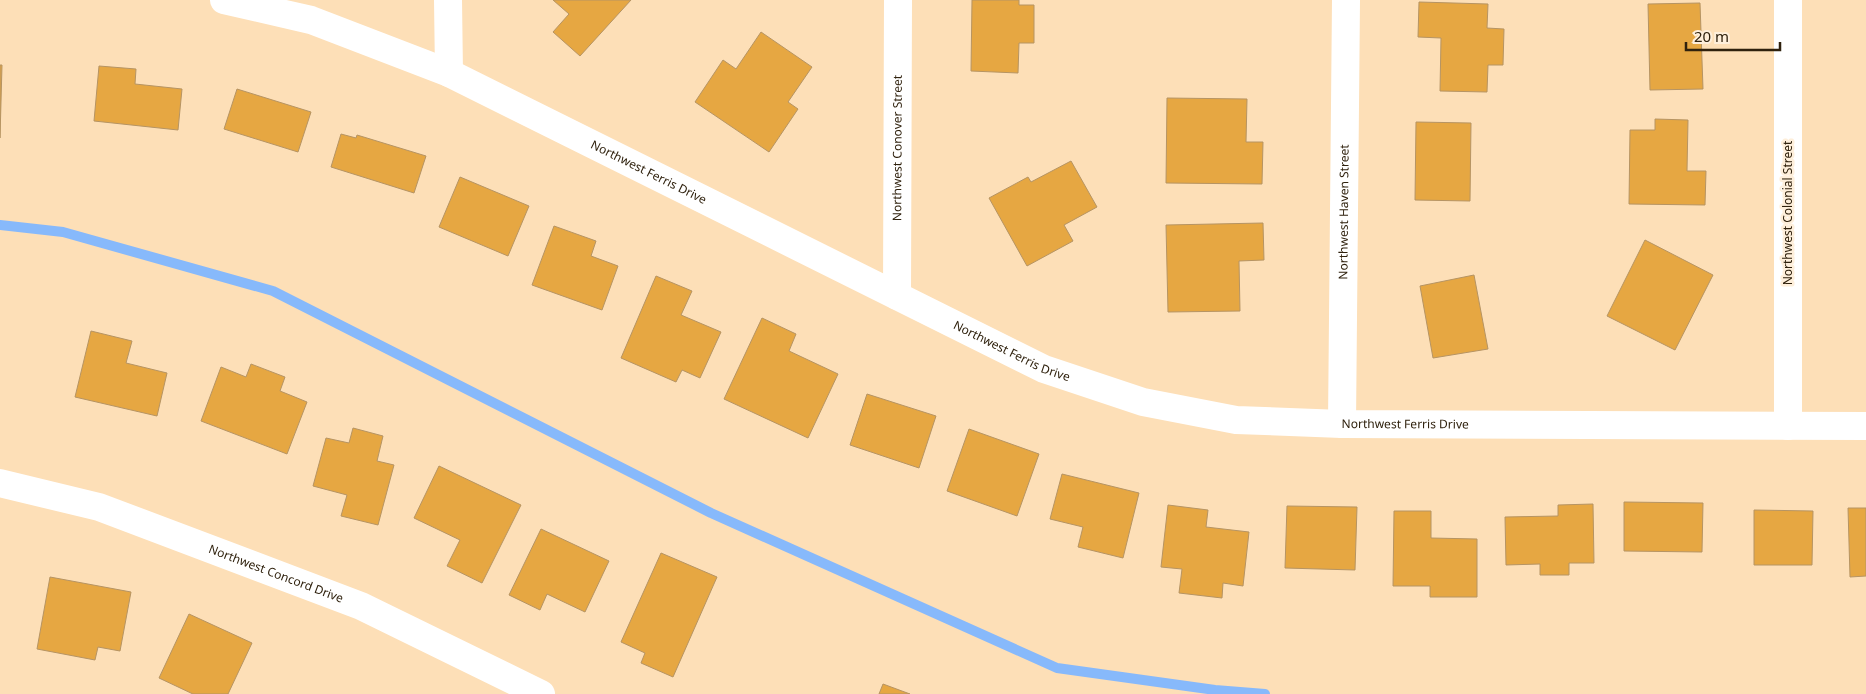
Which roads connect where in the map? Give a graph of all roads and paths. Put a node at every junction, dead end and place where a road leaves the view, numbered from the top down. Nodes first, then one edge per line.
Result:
1 (224, 0) edge
2 (448, 0) edge
3 (898, 0) edge
4 (1346, 0) edge
5 (1788, 0) edge
6 (449, 73) junction
7 (897, 296) junction
8 (1342, 424) junction
9 (1788, 426) junction
10 (1866, 426) edge
11 (0, 483) edge
12 (541, 694) edge

1 - 6 street, Northwest Ferris Drive
2 - 6 street
3 - 7 street, Northwest Conover Street
4 - 8 street, Northwest Haven Street
5 - 9 street, Northwest Colonial Street
6 - 7 street, Northwest Ferris Drive
7 - 8 street, Northwest Ferris Drive
8 - 9 street, Northwest Ferris Drive
9 - 10 street, Northwest Ferris Drive
11 - 12 street, Northwest Concord Drive

